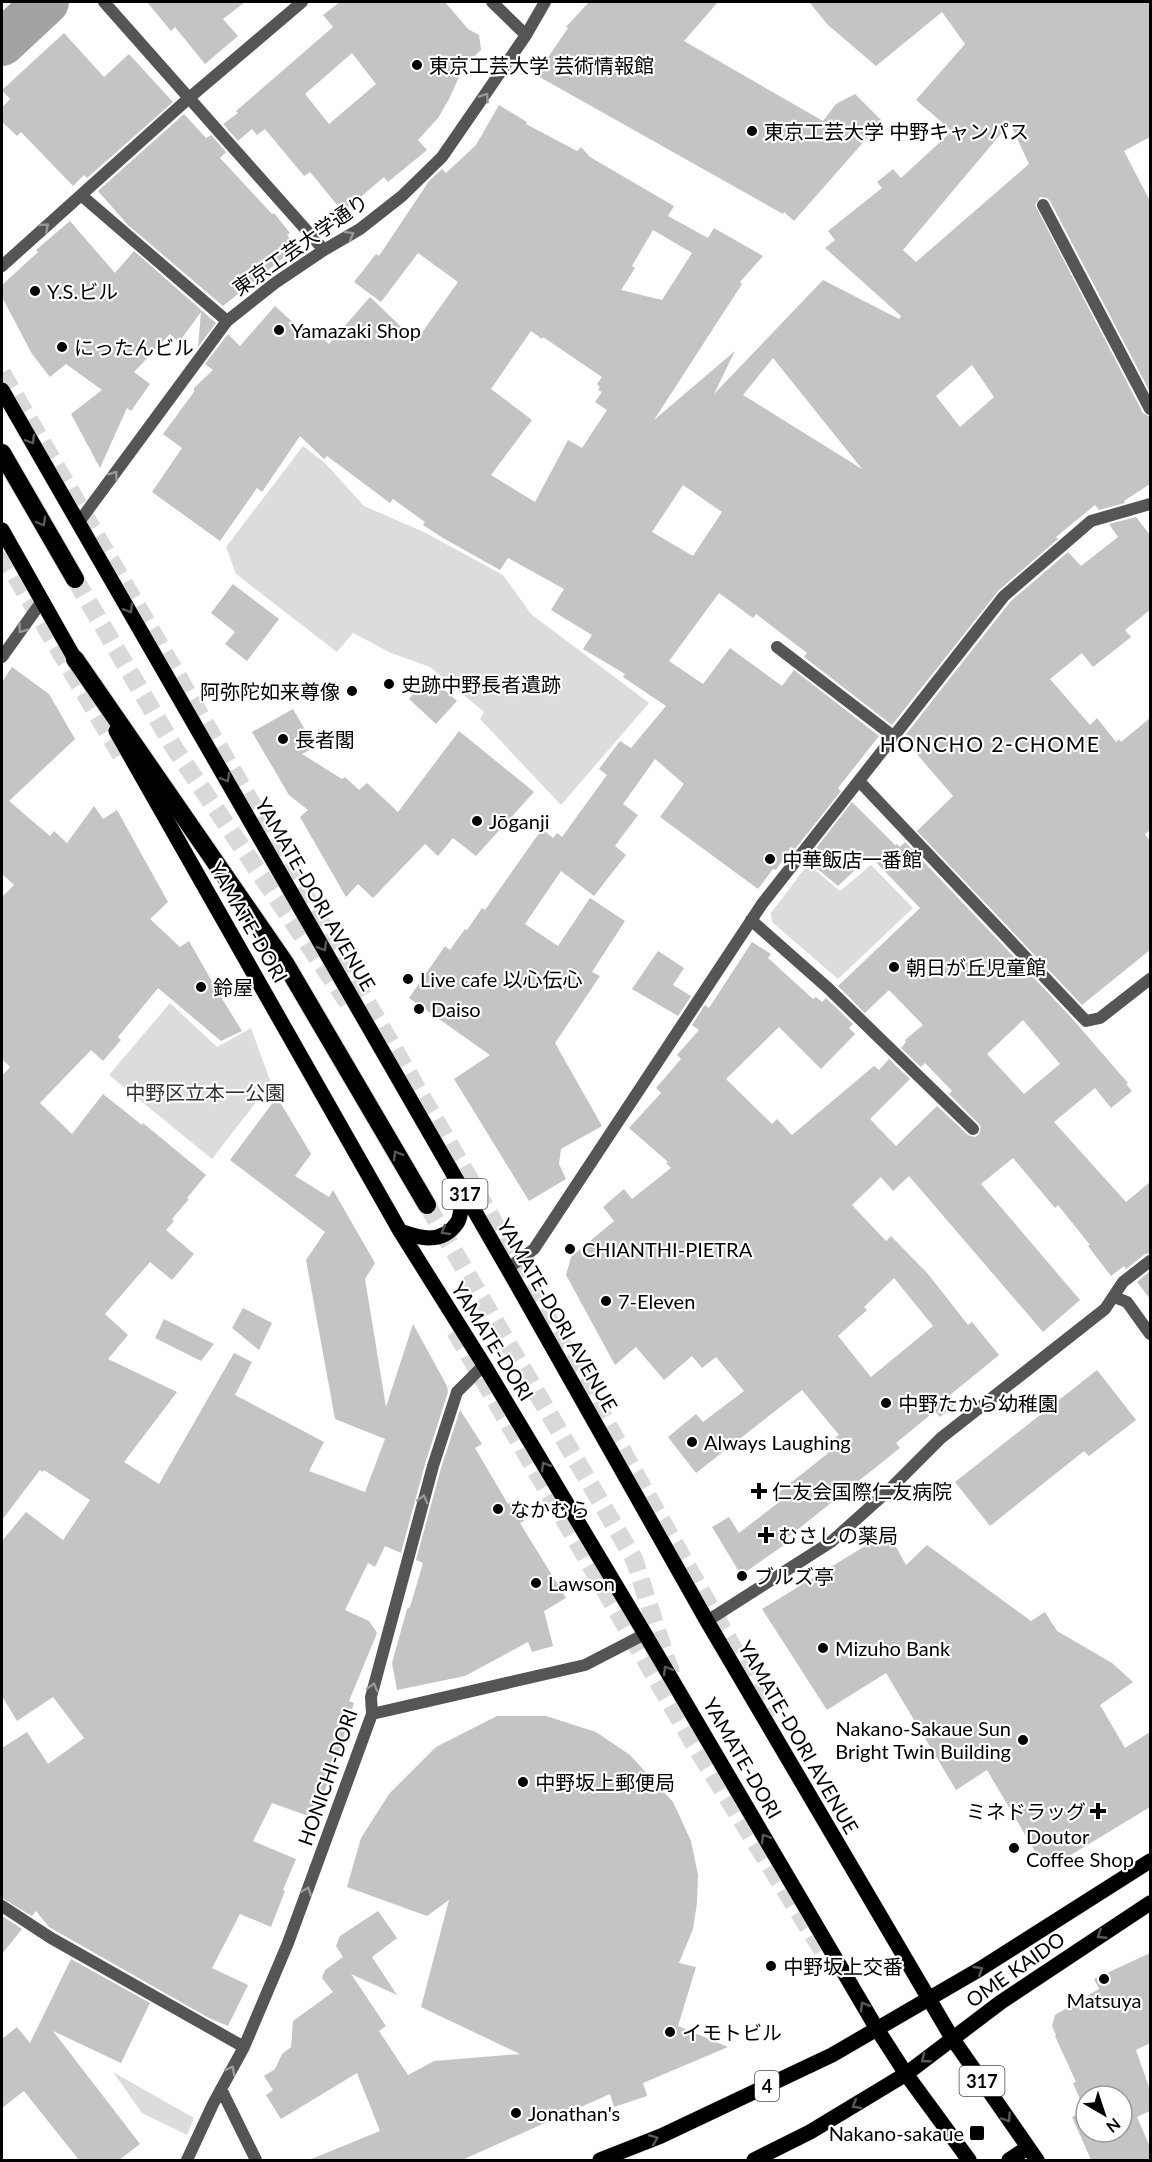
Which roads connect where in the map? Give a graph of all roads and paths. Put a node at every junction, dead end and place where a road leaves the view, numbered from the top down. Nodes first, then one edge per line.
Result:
1 (104, 2) edge
2 (302, 2) edge
3 (492, 2) edge
4 (545, 2) edge
5 (526, 34) junction
6 (189, 99) junction
7 (81, 195) junction
8 (1042, 205) dead end
9 (324, 250) junction
10 (2, 266) edge
11 (227, 321) junction
12 (2, 390) edge
13 (1150, 409) edge
14 (2, 453) edge
15 (1150, 504) edge
16 (79, 522) junction
17 (2, 530) edge
18 (75, 579) tunnel mouth
19 (42, 601) junction
20 (777, 647) dead end
21 (2, 657) edge
22 (75, 659) junction
23 (893, 736) junction
24 (859, 781) junction
25 (751, 920) junction
26 (1150, 980) edge
27 (973, 1129) dead end
28 (463, 1190) junction
29 (427, 1205) tunnel mouth
30 (400, 1231) junction
31 (1150, 1261) edge
32 (507, 1269) junction
33 (1114, 1297) junction
34 (1150, 1334) edge
35 (484, 1365) junction
36 (707, 1621) junction
37 (645, 1634) junction
38 (372, 1714) junction
39 (1150, 1862) edge
40 (1150, 1903) edge
41 (2, 1906) edge
42 (929, 1999) junction
43 (877, 2029) junction
44 (952, 2038) junction
45 (244, 2047) junction
46 (906, 2074) junction
47 (221, 2089) junction
48 (1032, 2154) edge
49 (187, 2160) edge
50 (256, 2160) edge
51 (600, 2160) edge
52 (754, 2160) edge
53 (969, 2160) edge
54 (1009, 2160) edge

1 - 6 street
2 - 6 street
3 - 5 street
4 - 5 street, 東京工芸大学通り
9 -> 5 street, 東京工芸大学通り
6 - 7 street
6 - 9 street
10 -> 7 street
7 - 11 street
8 - 13 street
9 - 11 street, 東京工芸大学通り
16 -> 11 street, 東京工芸大学通り
12 -> 16 main road, YAMATE-DORI AVENUE / 317
14 -> 18 highway
15 - 23 street
16 -> 28 main road, YAMATE-DORI AVENUE / 317
17 - 19 main road, YAMATE-DORI
19 -> 21 street
19 - 22 main road, YAMATE-DORI
20 - 23 street
29 -> 22 highway
22 - 30 main road, YAMATE-DORI
23 - 24 street
24 - 25 street
24 - 26 street
25 - 27 street
25 - 32 street
28 -> 30 main road
28 - 32 main road, YAMATE-DORI AVENUE / 317
30 - 35 main road, YAMATE-DORI
31 - 33 street
32 - 36 main road, YAMATE-DORI AVENUE / 317
33 - 34 street
33 - 36 street
37 -> 35 main road, YAMATE-DORI
38 -> 35 street, HONICHI-DORI
36 - 42 main road, YAMATE-DORI AVENUE / 317
37 - 38 street
43 -> 37 main road, YAMATE-DORI
45 -> 38 street, HONICHI-DORI
42 -> 39 main road, OME KAIDO / 4
40 -> 44 main road, OME KAIDO
41 - 45 street
42 - 43 main road, 4
42 - 44 main road, YAMATE-DORI AVENUE / 317
43 - 46 main road, YAMATE-DORI
51 -> 43 main road, 4
44 -> 46 main road, OME KAIDO
44 -> 48 main road, YAMATE-DORI AVENUE / 317
47 -> 45 street, HONICHI-DORI
46 -> 52 main road, OME KAIDO
46 - 53 main road, YAMATE-DORI
47 - 49 street, HONICHI-DORI
47 - 50 street
48 - 54 main road

